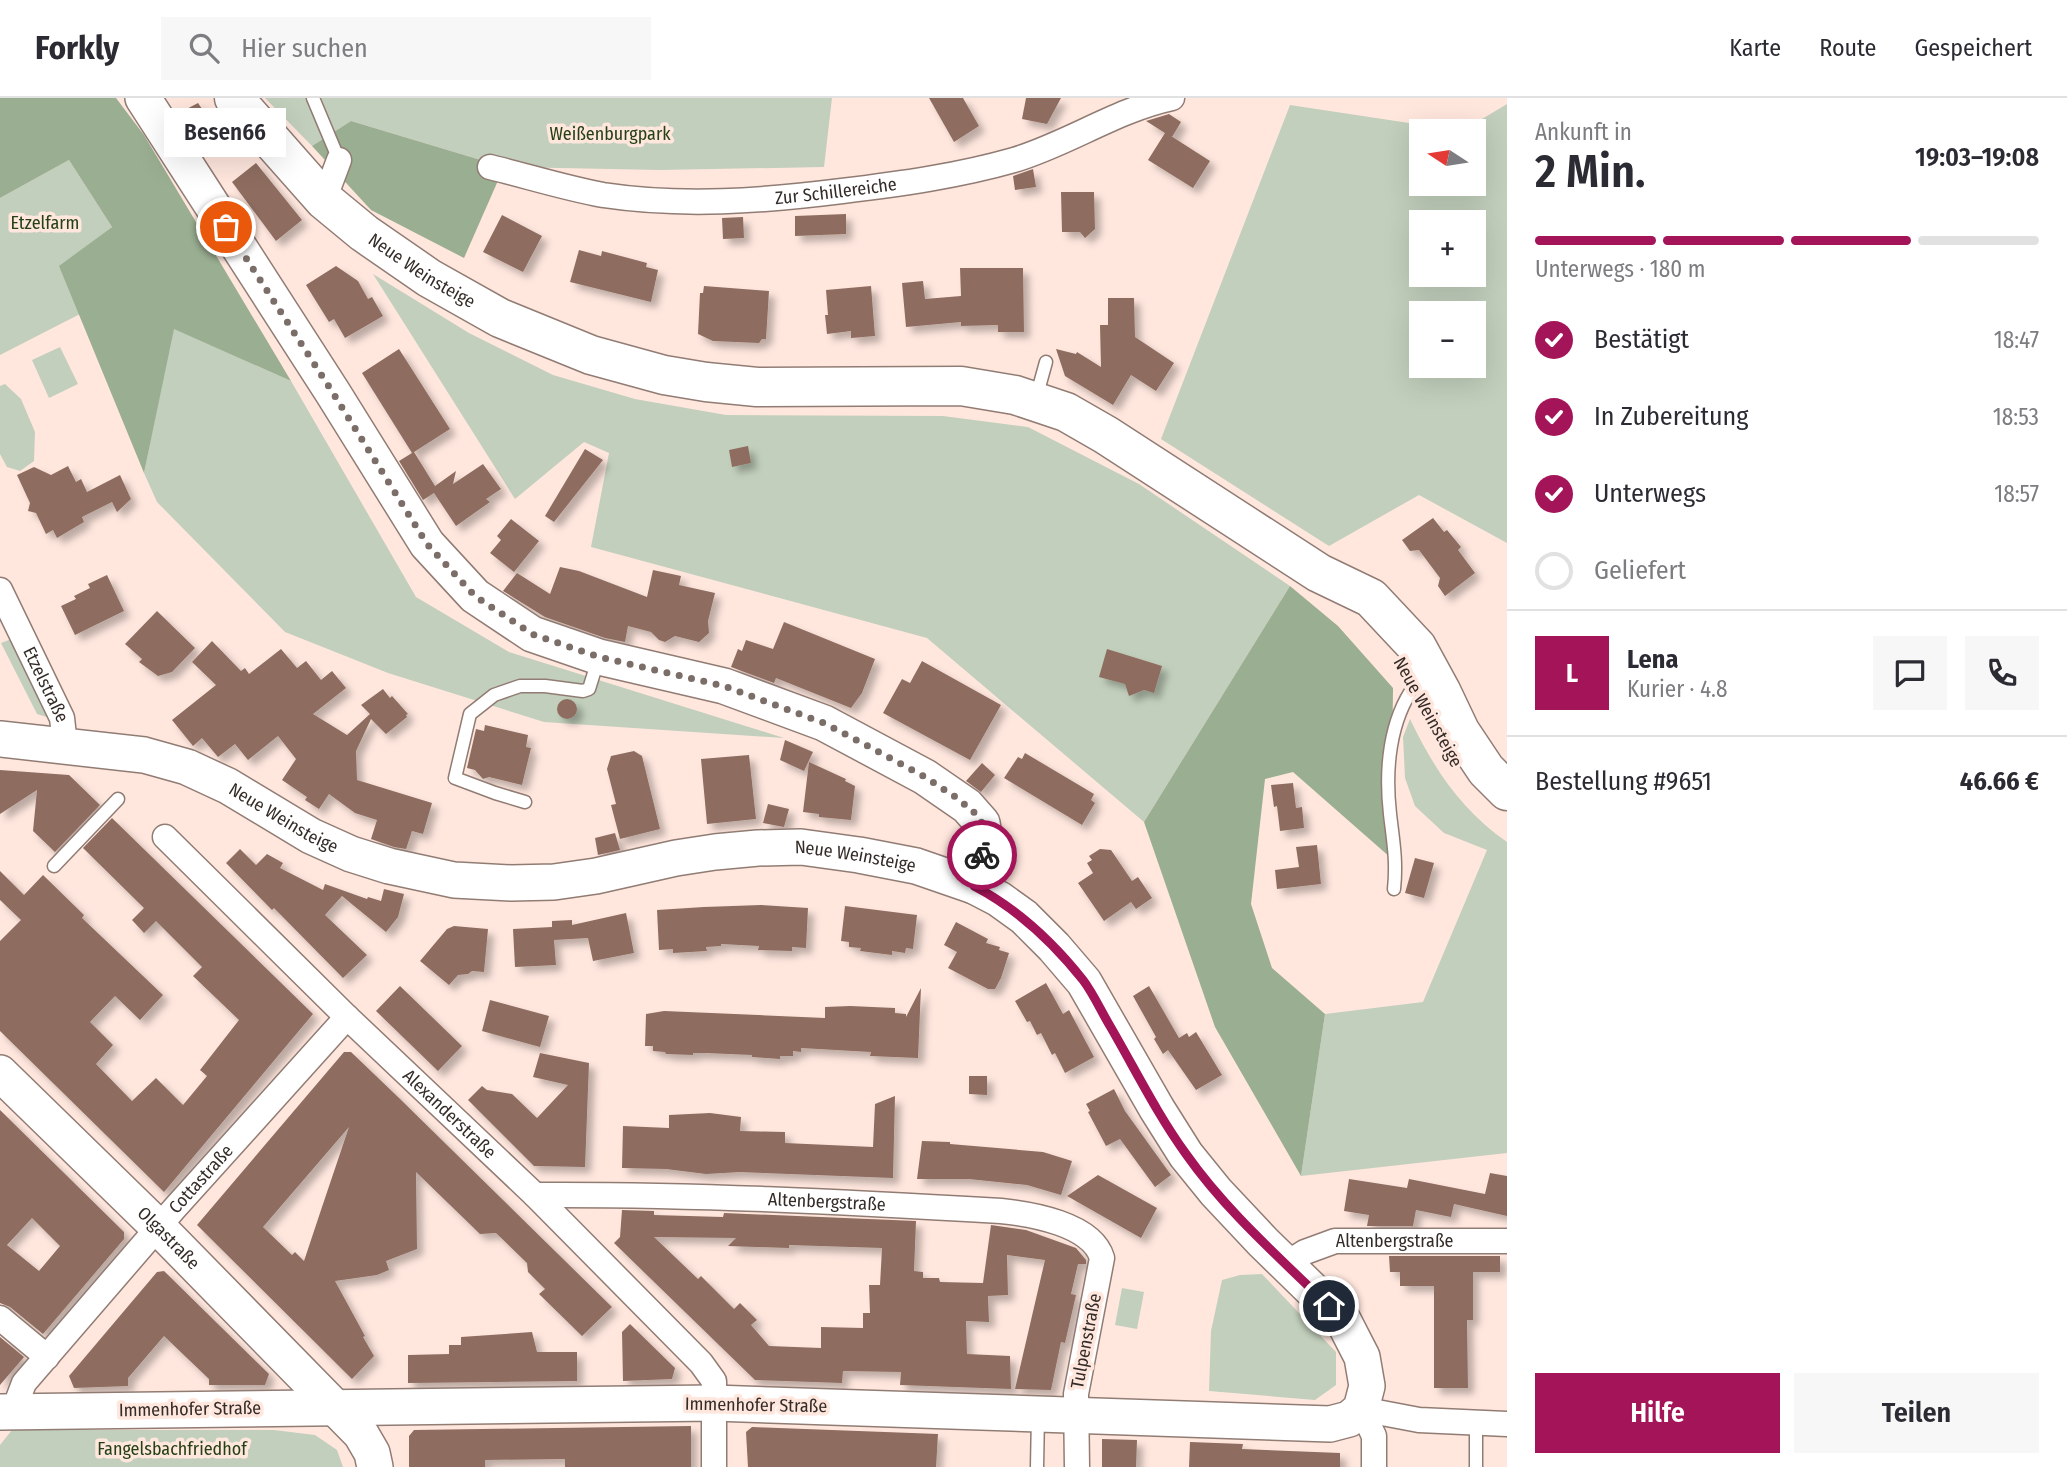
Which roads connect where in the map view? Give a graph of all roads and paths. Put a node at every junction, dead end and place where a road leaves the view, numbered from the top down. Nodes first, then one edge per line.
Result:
1 (143, 98) edge
2 (234, 98) edge
3 (313, 98) edge
4 (1172, 98) edge
5 (1127, 105) edge
6 (339, 160) joint
7 (490, 167) dead end
8 (324, 200) junction
9 (1046, 362) dead end
10 (1035, 402) junction
11 (1319, 573) junction
12 (2, 601) edge
13 (599, 657) junction
14 (1415, 685) junction
15 (0, 739) edge
16 (65, 745) junction
17 (1507, 792) edge
18 (118, 799) dead end
19 (525, 802) dead end
20 (1507, 820) edge
21 (164, 837) dead end
22 (54, 866) dead end
23 (974, 886) junction
24 (1394, 888) dead end
25 (347, 1017) junction
26 (0, 1073) edge
27 (535, 1195) junction
28 (159, 1228) junction
29 (1507, 1241) edge
30 (1102, 1258) joint
31 (1286, 1264) junction
32 (0, 1318) edge
33 (47, 1357) junction
34 (713, 1403) junction
35 (334, 1407) junction
36 (1361, 1409) junction
37 (6, 1412) edge
38 (1038, 1415) junction
39 (1077, 1416) junction
40 (1476, 1422) junction
41 (1507, 1423) edge
42 (376, 1467) edge
43 (714, 1467) edge
44 (1037, 1467) edge
45 (1077, 1467) edge
46 (1374, 1467) edge
47 (1476, 1467) edge

1 - 13 main road
2 - 8 main road, Neue Weinsteige
3 - 6 lane
4 - 5 street, Zur Schillereiche
5 - 7 street, Zur Schillereiche
6 - 8 street
8 - 10 main road, Neue Weinsteige
9 - 10 lane
10 - 11 main road, Neue Weinsteige
11 - 14 main road, Neue Weinsteige
11 - 17 main road, Neue Weinsteige
12 - 16 street, Etzelstraße
13 - 19 lane
13 - 23 main road
14 - 20 main road, Neue Weinsteige
14 - 24 lane
15 - 16 main road, Neue Weinsteige
16 - 23 main road, Neue Weinsteige
18 - 22 lane
21 - 25 street, Alexanderstraße
23 - 31 main road, Neue Weinsteige
25 - 27 street, Alexanderstraße
25 - 28 street, Cottastraße
26 - 28 main road, Olgastraße
27 - 30 street, Altenbergstraße
27 - 34 street, Alexanderstraße
28 - 33 street, Cottastraße
28 - 35 main road, Olgastraße
29 - 31 street, Altenbergstraße
30 - 39 street, Tulpenstraße
31 - 36 main road, Neue Weinsteige
32 - 33 street
33 - 37 street, Cottastraße
34 - 35 main road, Immenhofer Straße
34 - 38 main road, Immenhofer Straße
34 - 43 street, Alexanderstraße
35 - 37 main road, Immenhofer Straße
35 - 42 main road, Olgastraße
36 - 39 main road, Immenhofer Straße
36 - 40 street
36 - 46 street
38 - 39 main road, Immenhofer Straße
38 - 44 lane
39 - 45 street, Tulpenstraße
40 - 41 street
40 - 47 lane

